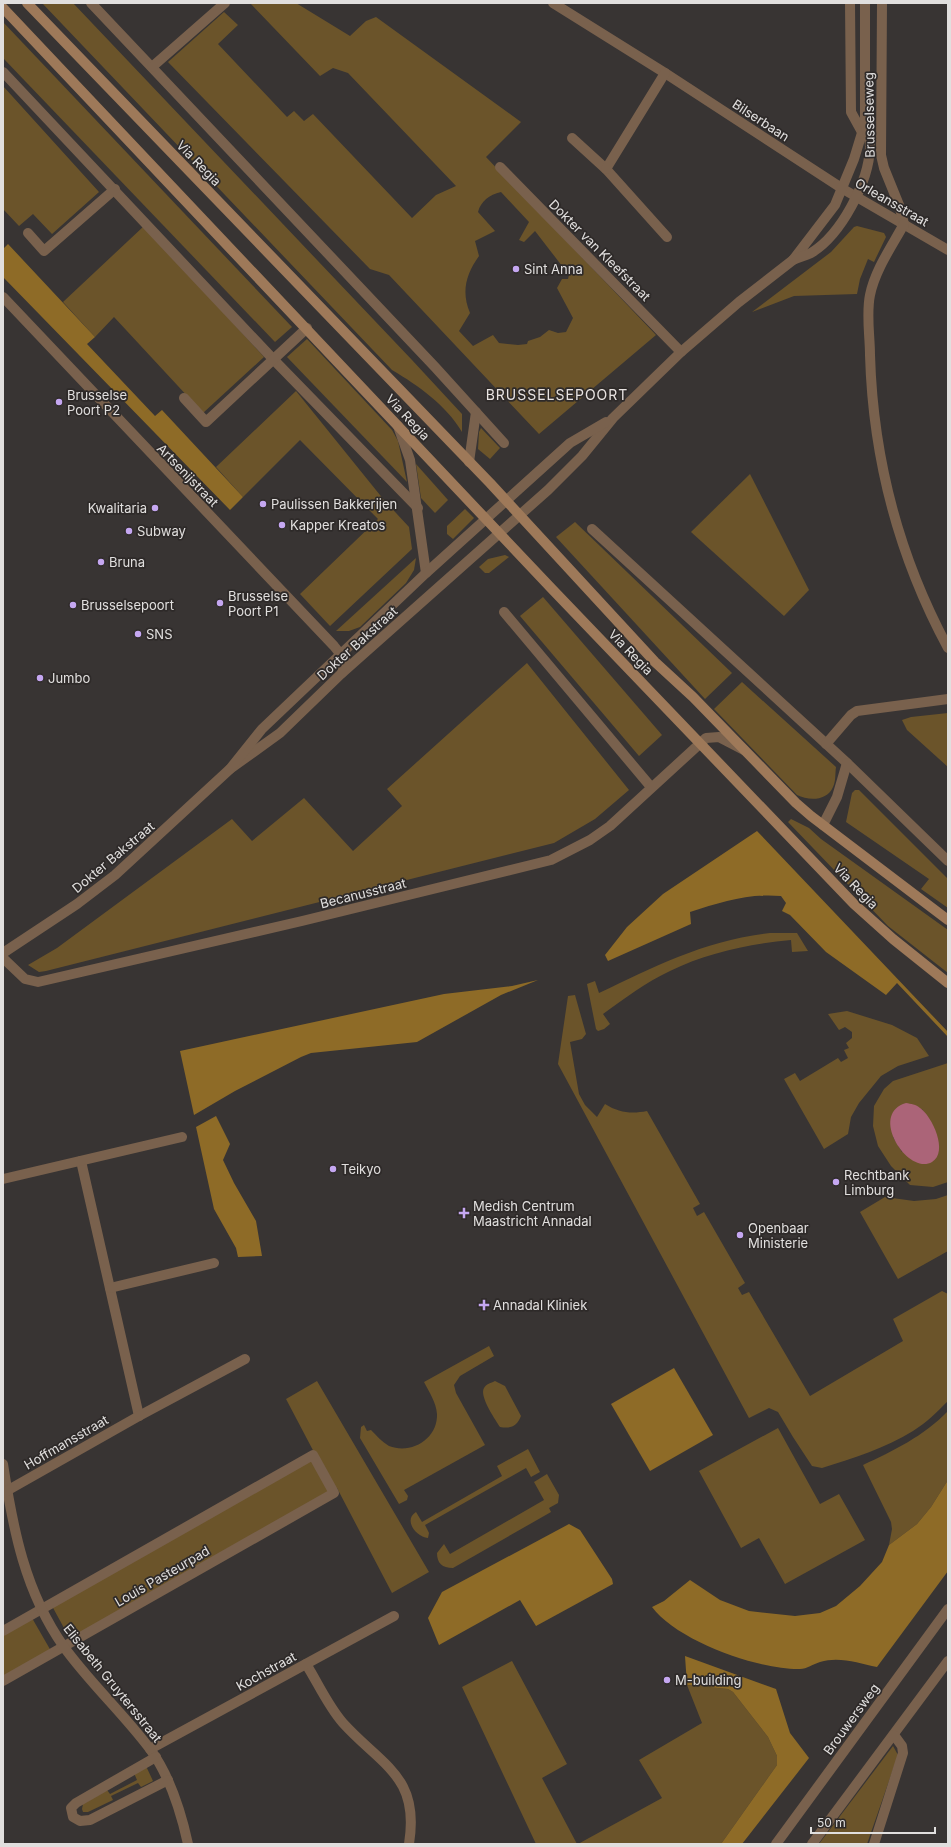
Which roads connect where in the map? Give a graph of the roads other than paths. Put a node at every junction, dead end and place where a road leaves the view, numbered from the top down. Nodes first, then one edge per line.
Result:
1 (27, 3) edge
2 (91, 3) edge
3 (225, 3) edge
4 (553, 3) edge
5 (850, 3) edge
6 (865, 3) edge
7 (882, 3) edge
8 (3, 8) edge
9 (152, 67) junction
10 (3, 72) edge
11 (665, 73) junction
12 (864, 128) junction
13 (572, 138) dead end
14 (500, 167) dead end
15 (606, 169) junction
16 (115, 189) junction
17 (843, 189) junction
18 (856, 197) junction
19 (904, 224) junction
20 (28, 233) dead end
21 (667, 237) dead end
22 (948, 250) edge
23 (793, 260) junction
24 (3, 297) edge
25 (307, 328) junction
26 (681, 352) junction
27 (274, 359) junction
28 (184, 398) dead end
29 (476, 412) junction
30 (613, 418) junction
31 (398, 425) junction
32 (504, 443) dead end
33 (469, 462) junction
34 (507, 502) junction
35 (418, 508) junction
36 (520, 515) junction
37 (486, 519) junction
38 (592, 529) dead end
39 (500, 534) junction
40 (426, 573) junction
41 (504, 612) dead end
42 (948, 648) edge
43 (341, 654) junction
44 (342, 673) junction
45 (948, 699) edge
46 (700, 742) junction
47 (826, 744) junction
48 (745, 751) junction
49 (847, 763) junction
50 (230, 769) junction
51 (651, 787) junction
52 (823, 825) junction
53 (948, 861) edge
54 (948, 920) edge
55 (3, 952) edge
56 (3, 958) edge
57 (948, 983) edge
58 (182, 1137) dead end
59 (81, 1161) junction
60 (3, 1179) edge
61 (214, 1263) dead end
62 (110, 1288) junction
63 (245, 1359) dead end
64 (139, 1416) junction
65 (3, 1464) edge
66 (5, 1492) edge
67 (42, 1609) junction
68 (948, 1610) edge
69 (394, 1616) dead end
70 (3, 1631) edge
71 (64, 1647) junction
72 (948, 1660) edge
73 (306, 1664) junction
74 (3, 1681) edge
75 (894, 1735) junction
76 (153, 1753) junction
77 (168, 1780) junction
78 (188, 1844) edge
79 (408, 1844) edge
80 (776, 1844) edge
81 (812, 1844) edge
82 (874, 1844) edge

1 - 33 main road, Via Regia
2 - 9 street
3 - 9 street
4 - 11 street, Bilserbaan
5 - 12 street, Brusselseweg
6 - 12 street, Brusselseweg
7 - 19 street, Brusselseweg
8 - 25 main road, Via Regia
9 - 29 street
10 - 16 street
11 - 15 street
11 - 17 street, Bilserbaan
12 - 17 street, Brusselseweg
12 - 18 street, Brusselseweg
13 - 15 street
14 - 26 street, Dokter van Kleefstraat
15 - 21 street
16 - 20 street
16 - 27 street
17 - 18 street, Orleansstraat
17 - 23 street
18 - 19 street, Orleansstraat
18 - 23 street
19 - 22 street, Orleansstraat
19 - 42 street
23 - 26 street
24 - 43 street, Artsenijstraat
25 - 27 street
25 - 31 main road, Via Regia
26 - 30 street
27 - 28 street
27 - 35 street
29 - 32 street
29 - 33 street
30 - 34 street
30 - 36 street
31 - 35 street
31 - 37 main road, Via Regia
33 - 34 main road, Via Regia
34 - 36 main road, Via Regia
34 - 37 street, Dokter Bakstraat
35 - 40 street
36 - 39 street, Dokter Bakstraat
36 - 48 main road, Via Regia
37 - 39 main road, Via Regia
37 - 40 street, Dokter Bakstraat
38 - 47 street
39 - 44 street, Dokter Bakstraat
39 - 46 main road, Via Regia
40 - 43 street, Dokter Bakstraat
41 - 51 street
43 - 44 street
43 - 50 street, Dokter Bakstraat
44 - 50 street, Dokter Bakstraat
45 - 47 street
46 - 48 street
46 - 51 street, Becanusstraat
46 - 57 main road, Via Regia
47 - 49 street
48 - 52 main road, Via Regia
49 - 52 street
49 - 53 street
50 - 55 street, Dokter Bakstraat
51 - 56 street, Becanusstraat
52 - 54 main road, Via Regia
58 - 59 street
59 - 60 street
59 - 62 street
61 - 62 street
62 - 64 street
63 - 64 street, Hoffmansstraat
64 - 66 street, Hoffmansstraat
65 - 66 street, Elisabeth Gruytersstraat
66 - 67 street, Elisabeth Gruytersstraat
67 - 70 street
67 - 71 street, Elisabeth Gruytersstraat
67 - 71 street, Louis Pasteurpad
68 - 80 street, Brouwersweg
69 - 73 street, Kochstraat
71 - 74 street, Louis Pasteurpad
71 - 76 street, Elisabeth Gruytersstraat
72 - 75 street
73 - 76 street, Kochstraat
73 - 79 street
75 - 81 street
75 - 82 street
76 - 77 street, Elisabeth Gruytersstraat
76 - 77 street, Elisabeth Gruytersstraat
77 - 78 street, Elisabeth Gruytersstraat

